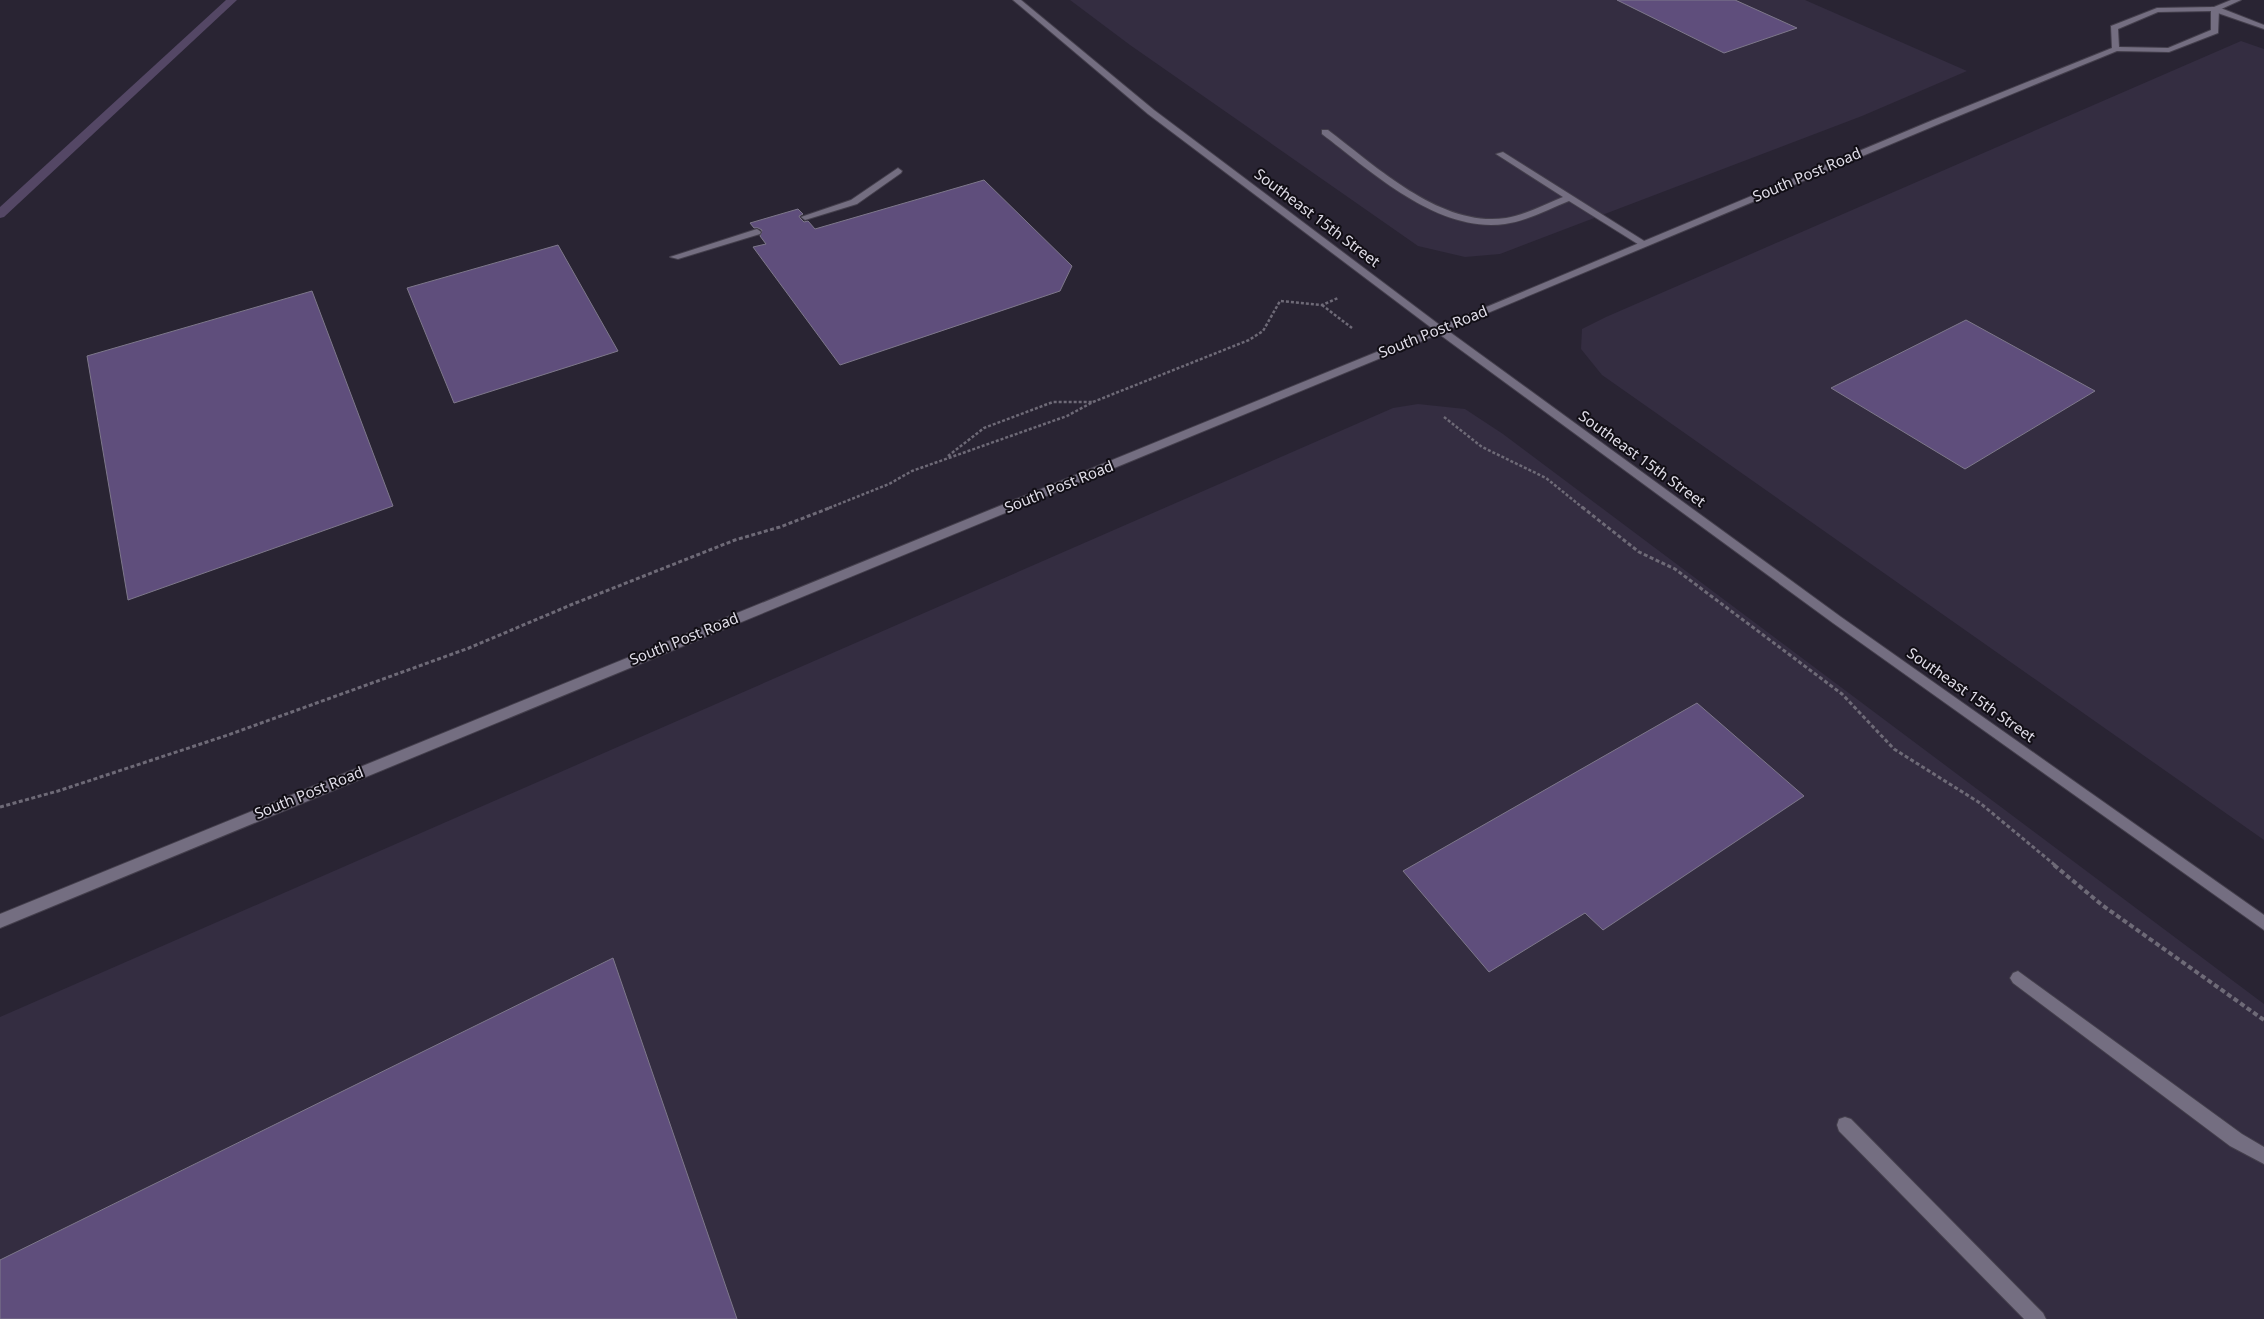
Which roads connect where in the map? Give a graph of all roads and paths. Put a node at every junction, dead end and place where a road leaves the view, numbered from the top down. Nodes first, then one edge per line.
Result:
1 (1017, 0) edge
2 (2237, 0) edge
3 (2215, 9) junction
4 (2264, 27) edge
5 (2116, 49) junction
6 (1325, 132) dead end
7 (1500, 154) dead end
8 (898, 171) dead end
9 (1570, 198) junction
10 (805, 217) dead end
11 (757, 232) dead end
12 (1644, 244) junction
13 (676, 257) dead end
14 (1322, 304) dead end
15 (1439, 330) junction
16 (1093, 402) junction
17 (1444, 417) dead end
18 (945, 458) junction
19 (0, 807) edge
20 (0, 920) edge
21 (2264, 923) edge
22 (2018, 978) dead end
23 (2264, 1020) edge
24 (1845, 1126) dead end
25 (2264, 1156) edge
26 (2037, 1319) edge

1 - 15 main road, Southeast 15th Street
2 - 3 main road
3 - 4 main road
3 - 5 main road, South Post Road
3 - 5 main road
5 - 12 main road, South Post Road
6 - 9 main road
7 - 9 main road
8 - 10 main road
9 - 12 main road
11 - 13 main road
12 - 15 main road, South Post Road
14 - 16 path
15 - 20 main road, South Post Road
15 - 21 main road, Southeast 15th Street
16 - 18 path
16 - 18 path
17 - 23 path
18 - 19 path
22 - 25 main road
24 - 26 main road

